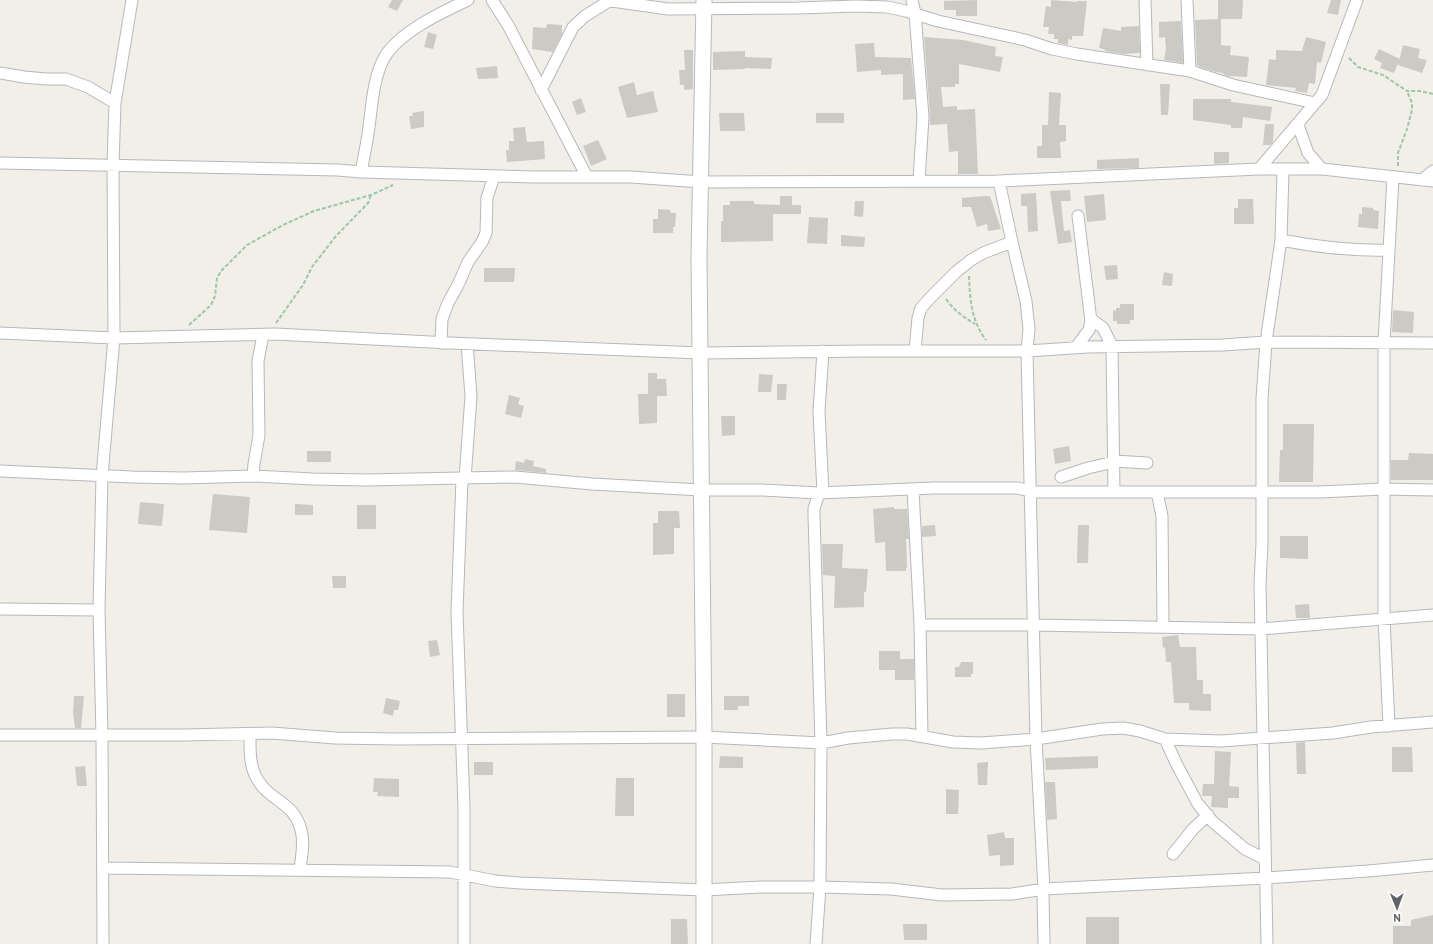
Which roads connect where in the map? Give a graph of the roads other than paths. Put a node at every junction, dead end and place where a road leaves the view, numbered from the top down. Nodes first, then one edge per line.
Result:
1 (132, 0) edge
2 (468, 0) edge
3 (492, 0) edge
4 (607, 0) edge
5 (912, 0) edge
6 (1145, 0) edge
7 (1187, 0) edge
8 (1357, 0) edge
9 (704, 5) edge
10 (915, 13) junction
11 (1147, 65) junction
12 (1190, 71) junction
13 (0, 73) edge
14 (541, 90) junction
15 (115, 103) junction
16 (1315, 103) junction
17 (1298, 125) junction
18 (0, 163) edge
19 (113, 166) junction
20 (1259, 169) junction
21 (1322, 169) junction
22 (1283, 170) junction
23 (1433, 171) edge
24 (361, 172) junction
25 (494, 176) junction
26 (587, 177) junction
27 (1395, 177) junction
28 (920, 180) junction
29 (1428, 180) edge
30 (999, 181) junction
31 (701, 182) junction
32 (1078, 216) dead end
33 (1281, 240) junction
34 (1012, 242) junction
35 (1389, 250) junction
36 (1091, 319) junction
37 (0, 333) edge
38 (267, 334) junction
39 (114, 338) junction
40 (1266, 342) junction
41 (1433, 342) edge
42 (441, 343) junction
43 (1384, 343) junction
44 (467, 344) junction
45 (1112, 346) junction
46 (1076, 347) junction
47 (823, 351) junction
48 (915, 351) junction
49 (1027, 351) junction
50 (701, 353) junction
51 (1114, 462) junction
52 (1147, 463) dead end
53 (0, 471) edge
54 (102, 476) junction
55 (253, 476) junction
56 (1061, 477) dead end
57 (463, 479) junction
58 (1383, 489) junction
59 (701, 490) junction
60 (913, 490) junction
61 (1030, 490) junction
62 (1433, 490) edge
63 (1114, 492) junction
64 (1157, 492) junction
65 (1263, 492) junction
66 (821, 493) junction
67 (0, 610) edge
68 (99, 610) junction
69 (1433, 615) edge
70 (1384, 618) junction
71 (920, 625) junction
72 (1033, 625) junction
73 (1163, 627) junction
74 (1261, 629) junction
75 (1433, 722) edge
76 (1389, 726) junction
77 (250, 734) junction
78 (0, 735) edge
79 (102, 736) junction
80 (922, 736) junction
81 (704, 737) junction
82 (462, 738) junction
83 (1036, 739) junction
84 (1165, 739) junction
85 (1262, 739) junction
86 (821, 743) junction
87 (1208, 815) junction
88 (1173, 854) dead end
89 (1265, 859) junction
90 (1433, 865) edge
91 (103, 868) junction
92 (300, 870) junction
93 (463, 874) junction
94 (1266, 878) junction
95 (820, 887) junction
96 (1044, 889) junction
97 (704, 890) junction
98 (103, 944) edge
99 (464, 944) edge
100 (704, 944) edge
101 (816, 944) edge
102 (1044, 944) edge
103 (1267, 944) edge

1 - 15 street
2 - 24 street
3 - 14 street
4 - 9 street
4 - 14 street
5 - 10 street
6 - 11 street
7 - 12 street
8 - 16 street
9 - 10 street
9 - 31 street
10 - 11 street
10 - 28 street
11 - 12 street
12 - 16 street
13 - 15 street
14 - 26 street
15 - 19 street
16 - 17 street
17 - 20 street
17 - 21 street
18 - 19 street
19 - 24 street
19 - 39 street
20 - 22 street
20 - 30 street
21 - 22 street
21 - 27 street
22 - 33 street
23 - 29 street
24 - 25 street
25 - 26 street
25 - 42 street
26 - 31 street
27 - 29 street
27 - 35 street
28 - 30 street
28 - 31 street
30 - 34 street
31 - 50 street
32 - 36 street
33 - 35 street
33 - 40 street
34 - 48 street
34 - 49 street
35 - 43 street
36 - 45 street
36 - 46 street
37 - 39 street
38 - 39 street
38 - 42 street
38 - 55 street
39 - 54 street
40 - 43 street
40 - 45 street
40 - 65 street
41 - 43 street
42 - 44 street
43 - 58 street
44 - 50 street
44 - 57 street
45 - 46 street
45 - 51 street
46 - 49 street
47 - 48 street
47 - 50 street
47 - 66 street
48 - 49 street
49 - 61 street
50 - 59 street
51 - 52 street
51 - 56 street
51 - 63 street
53 - 54 street
54 - 55 street
54 - 68 street
55 - 57 street
57 - 59 street
57 - 82 street
58 - 62 street
58 - 65 street
58 - 70 street
59 - 66 street
59 - 81 street
60 - 61 street
60 - 66 street
60 - 71 street
61 - 63 street
61 - 72 street
63 - 64 street
64 - 65 street
64 - 73 street
65 - 74 street
66 - 86 street
67 - 68 street
68 - 79 street
69 - 70 street
70 - 74 street
70 - 76 street
71 - 72 street
71 - 80 street
72 - 73 street
72 - 83 street
73 - 74 street
74 - 85 street
75 - 76 street
76 - 85 street
77 - 79 street
77 - 82 street
77 - 92 street
78 - 79 street
79 - 91 street
80 - 83 street
80 - 86 street
81 - 82 street
81 - 86 street
81 - 97 street
82 - 93 street
83 - 84 street
83 - 96 street
84 - 85 street
84 - 87 street
85 - 89 street
86 - 95 street
87 - 88 street
87 - 89 street
89 - 94 street
90 - 94 street
91 - 92 street
91 - 98 street
92 - 93 street
93 - 97 street
93 - 99 street
94 - 96 street
94 - 103 street
95 - 96 street
95 - 97 street
95 - 101 street
96 - 102 street
97 - 100 street

